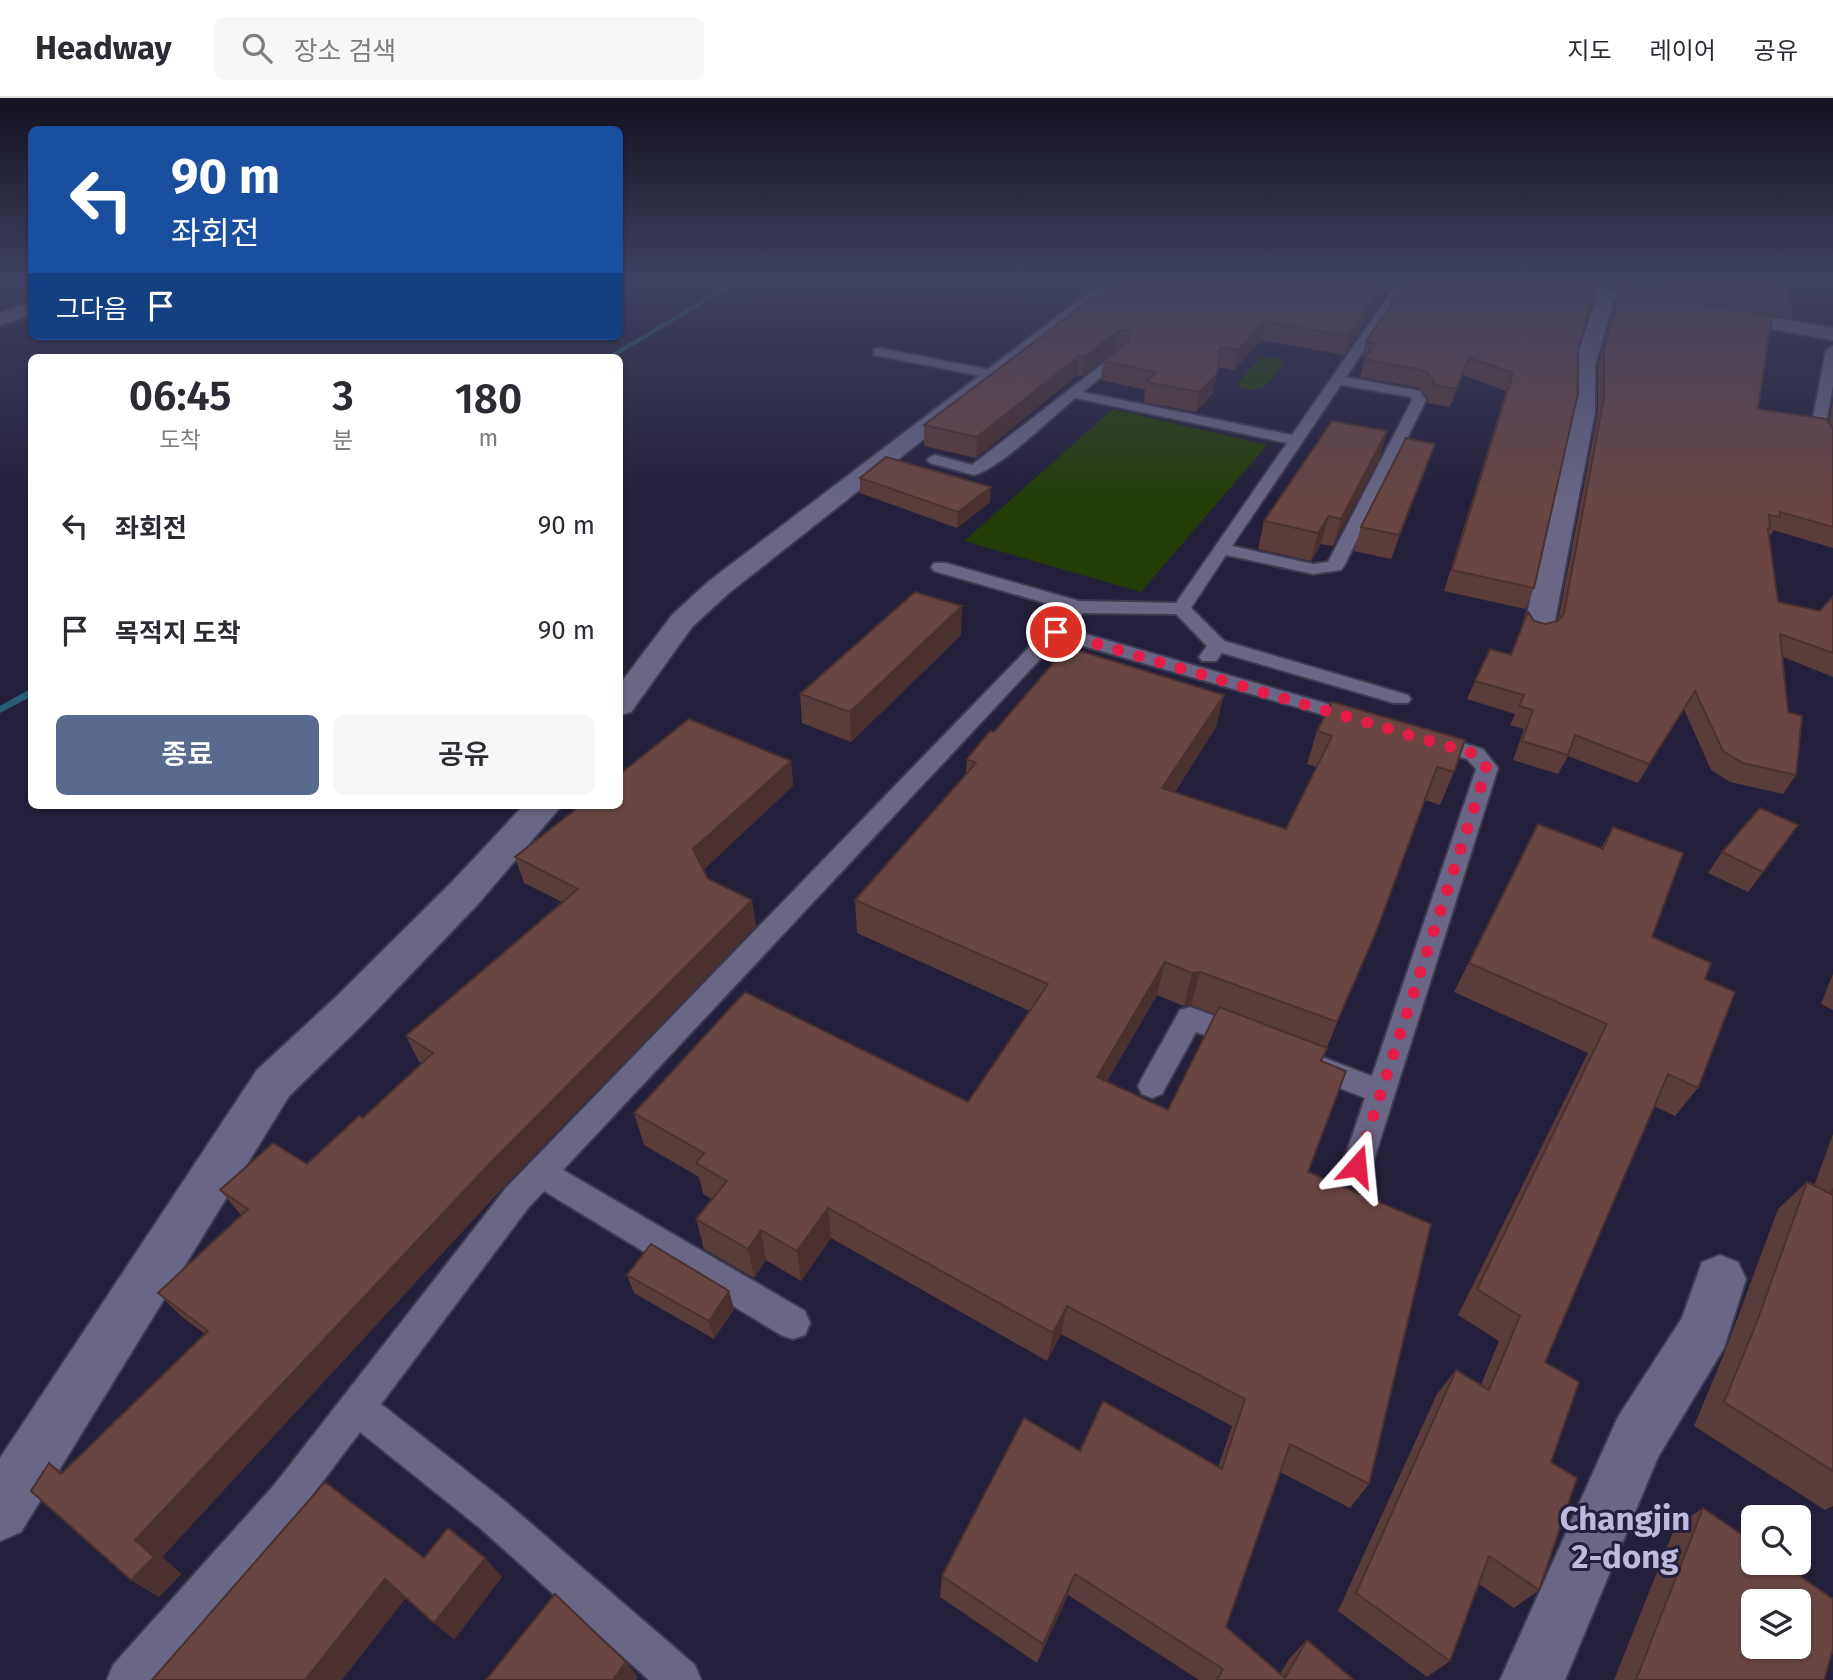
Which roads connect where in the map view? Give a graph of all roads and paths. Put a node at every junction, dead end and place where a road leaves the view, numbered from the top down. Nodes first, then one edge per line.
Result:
1 (888, 354) edge
2 (1018, 354) edge
3 (1355, 354) edge
4 (1586, 354) edge
5 (1119, 355) edge
6 (1831, 370) edge
7 (991, 374) junction
8 (1337, 380) junction
9 (1074, 394) junction
10 (1296, 440) junction
11 (1833, 445) edge
12 (935, 460) dead end
13 (1222, 548) junction
14 (940, 567) dead end
15 (1078, 607) junction
16 (1181, 609) junction
17 (1538, 631) edge
18 (1056, 632) junction
19 (1217, 645) junction
20 (1199, 672) junction
21 (1401, 699) dead end
22 (623, 701) edge
23 (1383, 726) edge
24 (1409, 734) edge
25 (540, 809) edge
26 (1152, 1086) dead end
27 (1381, 1092) junction
28 (1357, 1166) dead end
29 (541, 1173) junction
30 (1720, 1279) dead end
31 (793, 1323) dead end
32 (356, 1407) junction
33 (0, 1511) edge
34 (128, 1680) edge
35 (680, 1680) edge
36 (1532, 1680) edge

1 - 7 lane
2 - 7 street
3 - 8 lane
4 - 17 street
5 - 9 lane
6 - 11 lane
7 - 22 street
8 - 10 lane
8 - 13 lane
9 - 10 lane
9 - 12 lane
10 - 13 lane
13 - 16 lane
14 - 15 lane
15 - 16 lane
15 - 18 lane
16 - 19 lane
18 - 20 lane
18 - 29 lane
19 - 20 lane
19 - 21 lane
20 - 23 lane
24 - 27 lane
25 - 33 street
26 - 27 lane
27 - 28 lane
29 - 31 lane
29 - 32 lane
30 - 36 street
32 - 34 lane
32 - 35 lane

